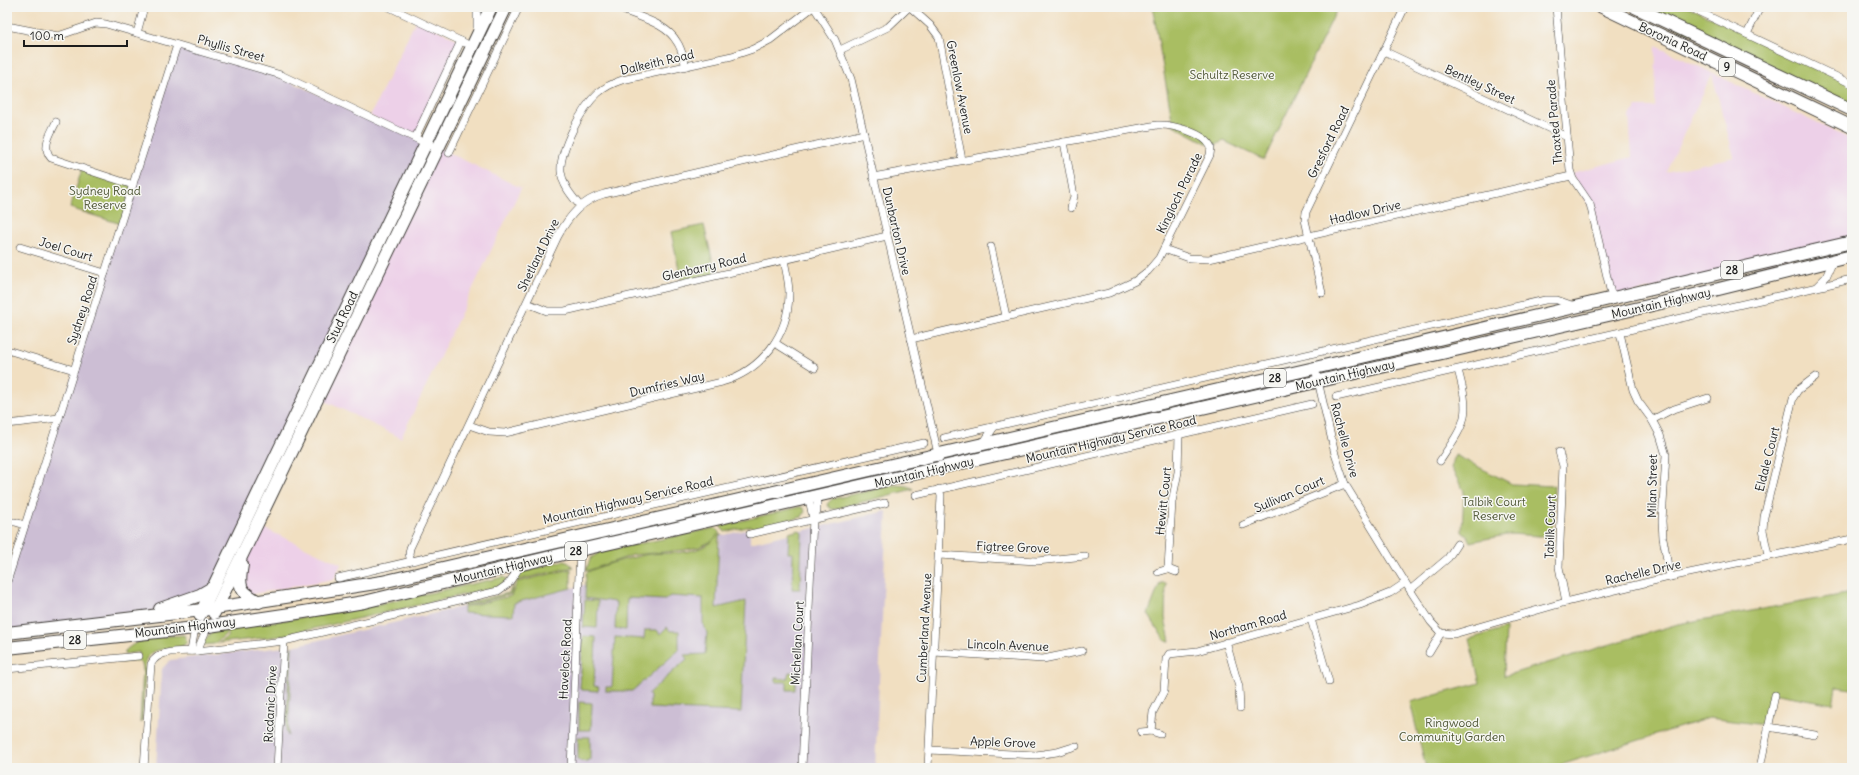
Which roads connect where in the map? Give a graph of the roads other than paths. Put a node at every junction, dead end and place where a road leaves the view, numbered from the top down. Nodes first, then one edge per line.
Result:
1 (144, 7) edge
2 (389, 7) edge
3 (477, 7) edge
4 (491, 7) edge
5 (506, 7) edge
6 (519, 7) edge
7 (814, 7) edge
8 (909, 7) edge
9 (1406, 7) edge
10 (1556, 7) edge
11 (1602, 7) edge
12 (1635, 7) edge
13 (1689, 7) edge
14 (1760, 7) edge
15 (623, 10) dead end
16 (7, 26) edge
17 (137, 33) junction
18 (1747, 34) junction
19 (478, 35) junction
20 (461, 41) junction
21 (177, 45) junction
22 (472, 46) junction
23 (840, 50) junction
24 (1384, 51) junction
25 (686, 66) junction
26 (1852, 84) edge
27 (1852, 110) edge
28 (56, 122) dead end
29 (1852, 127) edge
30 (864, 134) junction
31 (1566, 137) junction
32 (415, 138) junction
33 (454, 142) junction
34 (1064, 142) junction
35 (426, 143) junction
36 (442, 149) junction
37 (962, 160) junction
38 (1571, 176) junction
39 (874, 177) junction
40 (133, 185) junction
41 (402, 191) junction
42 (414, 197) junction
43 (580, 206) junction
44 (1071, 208) dead end
45 (386, 225) junction
46 (397, 231) junction
47 (887, 236) junction
48 (1309, 236) junction
49 (1852, 242) edge
50 (20, 246) dead end
51 (990, 248) dead end
52 (1164, 249) junction
53 (1852, 256) edge
54 (1834, 259) junction
55 (784, 260) junction
56 (105, 273) junction
57 (1718, 274) junction
58 (1826, 277) junction
59 (1852, 280) edge
60 (1829, 285) junction
61 (1722, 288) junction
62 (1816, 288) junction
63 (1322, 294) dead end
64 (1612, 298) junction
65 (527, 303) junction
66 (1576, 307) junction
67 (1006, 316) junction
68 (1507, 323) junction
69 (1487, 328) junction
70 (1620, 333) junction
71 (1510, 338) junction
72 (911, 339) junction
73 (1491, 342) junction
74 (775, 343) junction
75 (7, 350) edge
76 (815, 368) dead end
77 (1315, 368) junction
78 (74, 370) junction
79 (1458, 370) junction
80 (1815, 377) dead end
81 (326, 379) junction
82 (1318, 381) junction
83 (1336, 397) dead end
84 (1708, 398) dead end
85 (1312, 404) dead end
86 (296, 412) junction
87 (59, 418) junction
88 (1652, 420) junction
89 (7, 424) edge
90 (469, 425) junction
91 (994, 427) junction
92 (1180, 434) junction
93 (1021, 436) junction
94 (944, 438) dead end
95 (924, 443) dead end
96 (982, 445) junction
97 (1039, 446) junction
98 (1559, 452) dead end
99 (938, 455) junction
100 (1440, 461) dead end
101 (941, 467) junction
102 (810, 484) junction
103 (1345, 484) junction
104 (939, 488) junction
105 (916, 495) dead end
106 (813, 498) junction
107 (885, 503) dead end
108 (264, 509) junction
109 (813, 518) junction
110 (245, 519) junction
111 (7, 522) edge
112 (25, 525) junction
113 (1242, 525) dead end
114 (750, 534) dead end
115 (577, 538) junction
116 (1852, 539) edge
117 (1457, 544) dead end
118 (580, 550) junction
119 (244, 552) junction
120 (939, 555) junction
121 (1768, 555) junction
122 (1085, 556) dead end
123 (411, 561) junction
124 (522, 564) junction
125 (1168, 569) junction
126 (1158, 572) dead end
127 (1176, 572) dead end
128 (1670, 577) junction
129 (338, 578) dead end
130 (7, 582) edge
131 (1405, 583) junction
132 (212, 588) junction
133 (1410, 590) junction
134 (318, 593) junction
135 (258, 602) junction
136 (364, 602) junction
137 (1566, 602) junction
138 (217, 608) junction
139 (202, 610) junction
140 (1311, 619) junction
141 (120, 620) junction
142 (208, 626) junction
143 (195, 628) junction
144 (7, 633) edge
145 (1441, 633) junction
146 (284, 641) junction
147 (1226, 642) junction
148 (7, 648) edge
149 (194, 651) junction
150 (1082, 651) dead end
151 (934, 652) junction
152 (1430, 653) dead end
153 (139, 656) dead end
154 (7, 669) edge
155 (1329, 682) dead end
156 (1774, 695) dead end
157 (1240, 708) dead end
158 (1768, 727) junction
159 (1151, 731) junction
160 (1141, 732) dead end
161 (1811, 732) dead end
162 (1160, 734) dead end
163 (1076, 746) dead end
164 (929, 750) junction
165 (1761, 759) junction
166 (144, 768) edge
167 (277, 768) edge
168 (572, 768) edge
169 (802, 768) edge
170 (928, 768) edge
171 (1756, 768) edge
172 (1760, 768) edge

1 - 17 street
2 - 20 street
3 - 19 street
4 - 19 main road, Stud Road
5 - 36 main road, Stud Road
6 - 33 street
7 - 23 street, Dunbarton Drive
7 - 25 street, Dalkeith Road
8 - 23 street
8 - 37 street, Greenlow Avenue
9 - 24 street, Gresford Road
10 - 31 street, Thaxted Parade
11 - 29 main road, Boronia Road / 9
12 - 27 main road, Boronia Road / 9
13 - 18 street
14 - 18 street
15 - 25 street
16 - 17 street, Phyllis Street
17 - 21 street, Phyllis Street
18 - 26 street
19 - 22 main road, Stud Road
20 - 22 street
20 - 32 street
21 - 32 street, Phyllis Street
21 - 40 street, Sydney Road
22 - 35 main road, Stud Road
23 - 30 street, Dunbarton Drive
24 - 31 street, Bentley Street
24 - 48 street, Gresford Road
25 - 43 street, Dalkeith Road
28 - 40 street
30 - 39 street, Dunbarton Drive
30 - 43 street, Shetland Drive
31 - 38 street, Thaxted Parade
32 - 35 street, Phyllis Street
33 - 36 street
33 - 36 street
34 - 37 street, Kingloch Parade
34 - 44 street
34 - 52 street, Kingloch Parade
35 - 36 street, Phyllis Street
35 - 41 main road, Stud Road
36 - 42 main road, Stud Road
37 - 39 street, Kingloch Parade
38 - 48 street, Hadlow Drive
38 - 64 street, Thaxted Parade
39 - 47 street, Dunbarton Drive
40 - 56 street, Sydney Road
41 - 42 main road
41 - 45 main road, Stud Road
42 - 46 main road, Stud Road
43 - 65 street, Shetland Drive
45 - 46 main road
45 - 86 main road, Stud Road
46 - 81 main road, Stud Road
47 - 55 street, Glenbarry Road
47 - 72 street, Dunbarton Drive
48 - 52 street, Hadlow Drive
48 - 63 street, Gresford Road
49 - 57 main road, Mountain Highway / 28
50 - 56 street, Joel Court
51 - 67 street
52 - 67 street, Kingloch Parade
53 - 54 main road, Mountain Highway / 28
54 - 58 street
54 - 61 main road, Mountain Highway / 28
55 - 65 street, Glenbarry Road
55 - 74 street, Dumfries Way
56 - 78 street, Sydney Road
57 - 61 main road
57 - 64 main road, Mountain Highway / 28
58 - 60 street
58 - 62 street
59 - 60 street, Mountain Highway
60 - 62 street, Mountain Highway
61 - 71 main road, Mountain Highway / 28
62 - 70 street, Mountain Highway
64 - 66 main road, Mountain Highway / 28
65 - 90 street, Shetland Drive
66 - 68 main road, Mountain Highway / 28
66 - 91 street
67 - 72 street, Kingloch Parade
68 - 69 main road, Mountain Highway / 28
68 - 71 main road
69 - 73 main road
69 - 77 main road, Mountain Highway / 28
70 - 79 street, Mountain Highway
70 - 88 street, Milan Street
71 - 73 main road, Mountain Highway / 28
72 - 99 street, Dunbarton Drive
73 - 82 main road, Mountain Highway / 28
74 - 76 street
74 - 90 street, Dumfries Way
75 - 78 street
77 - 82 street, Rachelle Drive
77 - 93 main road, Mountain Highway / 28
78 - 87 street, Sydney Road
79 - 83 street, Mountain Highway
79 - 100 street
80 - 121 street, Eldale Court
81 - 86 main road
81 - 108 main road, Stud Road
82 - 97 main road, Mountain Highway / 28
82 - 103 street, Rachelle Drive
84 - 88 street
85 - 92 street, Mountain Highway Service Road
86 - 110 main road, Stud Road
87 - 89 street
87 - 112 street, Sydney Road
88 - 128 street, Milan Street
90 - 123 street, Shetland Drive
91 - 94 street
91 - 96 street
92 - 104 street, Mountain Highway Service Road
92 - 125 street, Hewitt Court
93 - 96 main road, Mountain Highway / 28
93 - 97 main road
95 - 123 street, Mountain Highway Service Road
96 - 99 main road, Mountain Highway / 28
97 - 101 main road, Mountain Highway / 28
98 - 137 street, Tabilk Court
99 - 101 street, Dunbarton Drive
99 - 102 main road, Mountain Highway / 28
101 - 106 main road, Mountain Highway / 28
102 - 106 main road
102 - 115 main road, Mountain Highway / 28
103 - 113 street, Sullivan Court
103 - 131 street, Rachelle Drive
104 - 105 street, Mountain Highway Service Road
104 - 120 street, Cumberland Avenue
106 - 109 street, Michellan Court
106 - 118 main road, Mountain Highway / 28
107 - 109 street
108 - 110 main road
108 - 119 main road, Stud Road
109 - 114 street
109 - 169 street, Michellan Court
110 - 132 main road, Stud Road
111 - 112 street
112 - 130 street, Sydney Road
115 - 118 main road
115 - 134 main road, Mountain Highway / 28
116 - 121 street, Rachelle Drive
117 - 133 street
118 - 124 main road, Mountain Highway / 28
118 - 168 street, Havelock Road
119 - 135 main road
119 - 138 main road, Stud Road
120 - 122 street, Figtree Grove
120 - 151 street, Cumberland Avenue
121 - 128 street, Rachelle Drive
123 - 129 street, Mountain Highway Service Road
124 - 136 main road, Mountain Highway / 28
124 - 146 street
125 - 126 street
125 - 127 street
128 - 137 street, Rachelle Drive
131 - 133 street, Rachelle Drive
131 - 140 street, Northam Road
132 - 139 main road, Stud Road
132 - 141 main road
133 - 145 street, Rachelle Drive
134 - 135 main road, Mountain Highway / 28
134 - 136 main road
135 - 138 main road, Mountain Highway / 28
136 - 142 main road, Mountain Highway / 28
137 - 145 street, Rachelle Drive
138 - 139 main road, Mountain Highway / 28
138 - 142 main road, Stud Road
139 - 141 main road, Mountain Highway / 28
139 - 143 main road, Stud Road
140 - 147 street, Northam Road
140 - 155 street
141 - 144 main road, Mountain Highway / 28
142 - 143 main road, Mountain Highway / 28
142 - 149 street
143 - 148 main road, Mountain Highway / 28
143 - 149 street
145 - 152 street
146 - 149 street
146 - 167 street, Ricdanic Drive
147 - 157 street
147 - 159 street, Northam Road
149 - 166 street
150 - 151 street, Lincoln Avenue
151 - 164 street, Cumberland Avenue
153 - 154 street
156 - 158 street
158 - 161 street
158 - 165 street
159 - 160 street
159 - 162 street
163 - 164 street, Apple Grove
164 - 170 street, Cumberland Avenue
165 - 171 street
165 - 172 street

